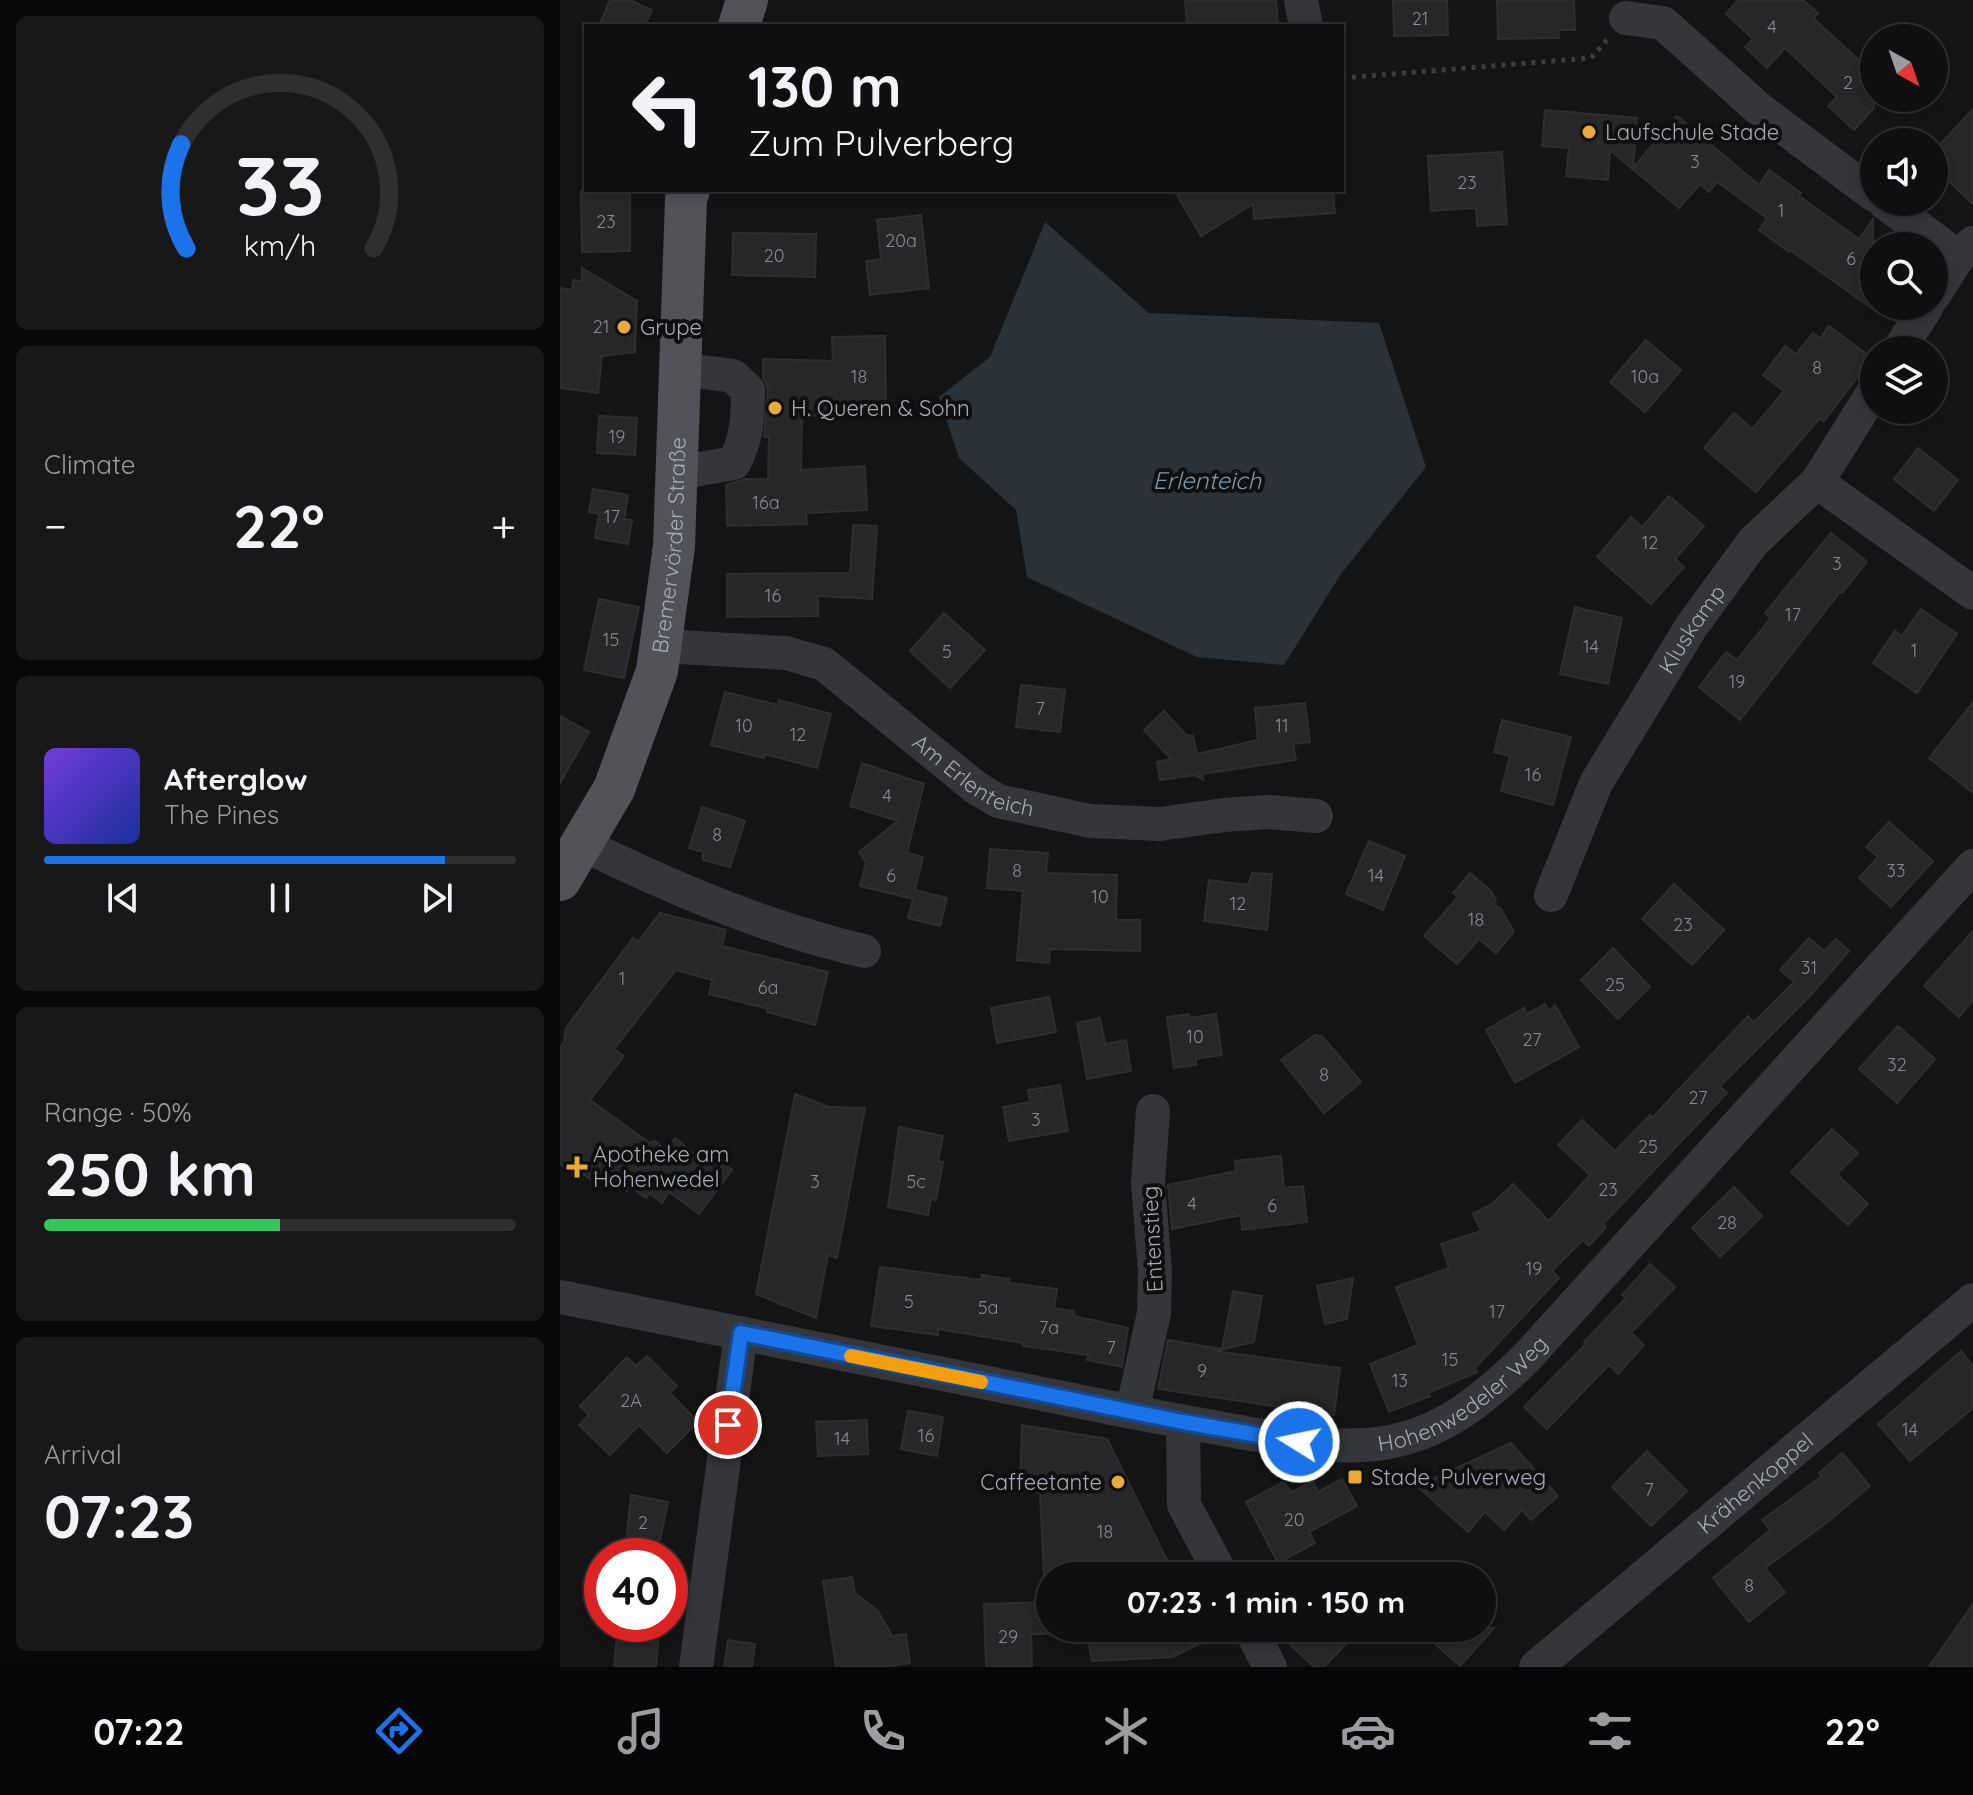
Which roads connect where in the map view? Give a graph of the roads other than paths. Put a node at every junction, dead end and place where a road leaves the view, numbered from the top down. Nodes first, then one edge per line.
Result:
1 (747, 0) edge
2 (1301, 0) edge
3 (1626, 18) road end
4 (740, 24) edge
5 (1306, 24) edge
6 (1860, 185) edge
7 (688, 192) edge
8 (1908, 216) edge
9 (1965, 250) edge
10 (1948, 275) edge
11 (680, 369) junction
12 (1860, 413) edge
13 (676, 473) junction
14 (1817, 482) junction
15 (1973, 593) edge
16 (660, 646) junction
17 (1316, 816) dead end
18 (582, 844) junction
19 (1973, 866) edge
20 (560, 880) edge
21 (1551, 895) dead end
22 (864, 951) dead end
23 (1153, 1111) dead end
24 (560, 1297) edge
25 (1973, 1300) edge
26 (741, 1333) junction
27 (1132, 1412) junction
28 (1183, 1422) junction
29 (1215, 1562) edge
30 (1257, 1642) edge
31 (696, 1667) edge
32 (1270, 1667) edge
33 (1536, 1667) edge

1 - 4 main road
2 - 5 street
3 - 6 street
7 - 11 main road, Bremervörder Straße
8 - 9 street
9 - 10 street
11 - 13 main road, Bremervörder Straße
11 - 13 street
12 - 14 street, Kluskamp
13 - 16 main road, Bremervörder Straße
14 - 15 street
14 - 21 street, Kluskamp
16 - 17 street, Am Erlenteich
16 - 18 main road, Bremervörder Straße
18 - 20 main road, Bremervörder Straße
18 - 22 street
19 - 28 street, Hohenwedeler Weg
23 - 27 street, Entenstieg
24 - 26 street, Hohenwedeler Weg
25 - 33 street, Krähenkoppel
26 - 27 street, Hohenwedeler Weg
26 - 31 street
27 - 28 street, Hohenwedeler Weg
28 - 29 street
30 - 32 street

